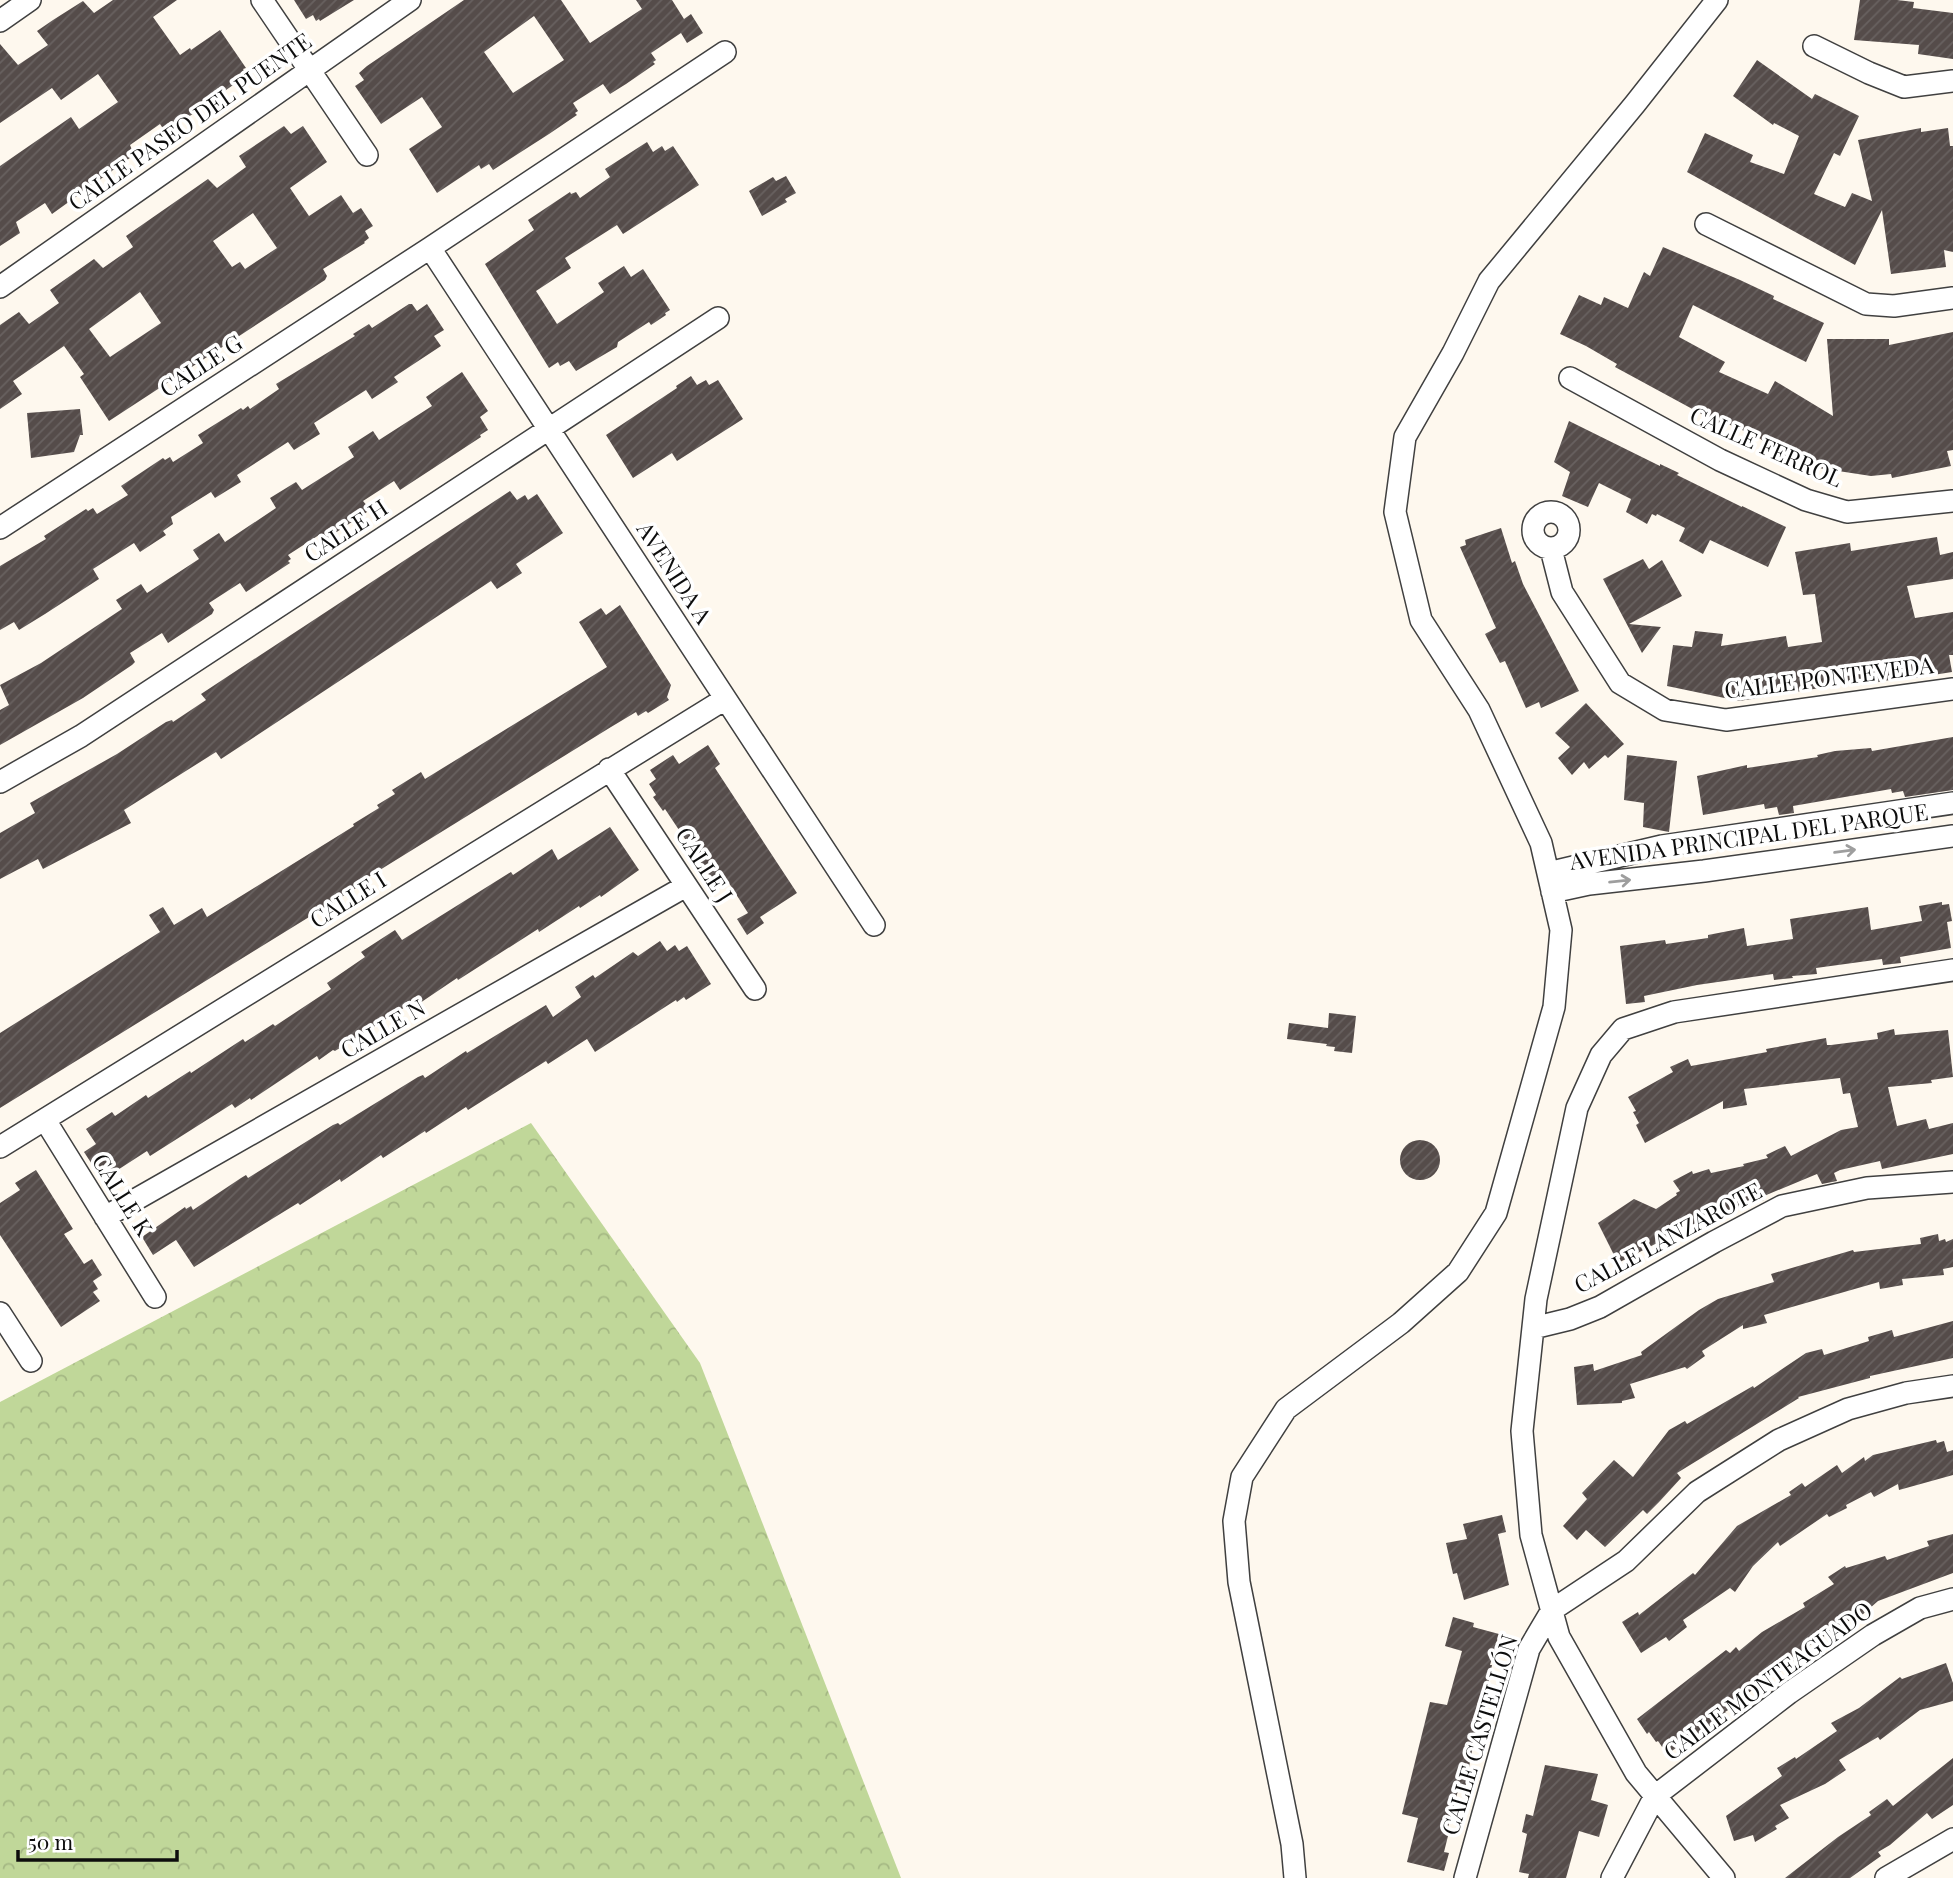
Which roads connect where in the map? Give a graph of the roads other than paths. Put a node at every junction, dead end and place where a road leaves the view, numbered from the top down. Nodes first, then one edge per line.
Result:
1 (30, 0) edge
2 (262, 0) edge
3 (410, 0) edge
4 (1717, 0) edge
5 (0, 21) edge
6 (1814, 46) dead end
7 (725, 52) dead end
8 (310, 69) junction
9 (1953, 81) edge
10 (367, 155) dead end
11 (1706, 224) dead end
12 (430, 248) junction
13 (0, 287) edge
14 (1953, 298) edge
15 (718, 318) dead end
16 (1570, 378) dead end
17 (549, 429) junction
18 (1953, 501) edge
19 (0, 528) edge
20 (1551, 549) dead end
21 (1953, 689) edge
22 (725, 699) junction
23 (610, 769) junction
24 (0, 782) edge
25 (1953, 803) edge
26 (1953, 836) edge
27 (1550, 882) junction
28 (686, 886) junction
29 (874, 925) dead end
30 (1953, 970) edge
31 (755, 989) dead end
32 (45, 1120) junction
33 (0, 1147) edge
34 (1953, 1182) edge
35 (105, 1217) junction
36 (155, 1297) dead end
37 (0, 1314) edge
38 (1533, 1328) junction
39 (32, 1361) dead end
40 (1953, 1386) edge
41 (1953, 1599) edge
42 (1552, 1610) junction
43 (1656, 1796) junction
44 (1953, 1839) edge
45 (1295, 1878) edge
46 (1465, 1878) edge
47 (1612, 1878) edge
48 (1724, 1878) edge
49 (1886, 1878) edge

1 - 5 street
2 - 8 street
3 - 8 street, CALLE PASEO DEL PUENTE
4 - 27 street
6 - 9 street
7 - 12 street, CALLE G
8 - 10 street
8 - 13 street, CALLE PASEO DEL PUENTE
11 - 14 street
12 - 17 street, AVENIDA A
12 - 19 street, CALLE G
15 - 17 street, CALLE H
16 - 18 street, CALLE FERROL
17 - 22 street, AVENIDA A
17 - 24 street, CALLE H
20 - 21 street, CALLE PONTEVEDA
22 - 23 street, CALLE I
22 - 29 street, AVENIDA A
23 - 28 street, CALLE J
23 - 32 street, CALLE I
25 - 27 street, AVENIDA PRINCIPAL DEL PARQUE
27 -> 26 street, AVENIDA PRINCIPAL DEL PARQUE
27 - 45 street
28 - 31 street, CALLE J
28 - 35 street, CALLE N
30 - 38 street
32 - 33 street, CALLE I
32 - 35 street, CALLE K
34 - 38 street, CALLE LANZAROTE
35 - 36 street, CALLE K
37 - 39 street
38 - 42 street
40 - 42 street
41 - 43 street, CALLE MONTEAGUADO
42 - 43 street
42 - 46 street, CALLE CASTELLÓN
43 - 47 street
43 - 48 street
44 - 49 street

